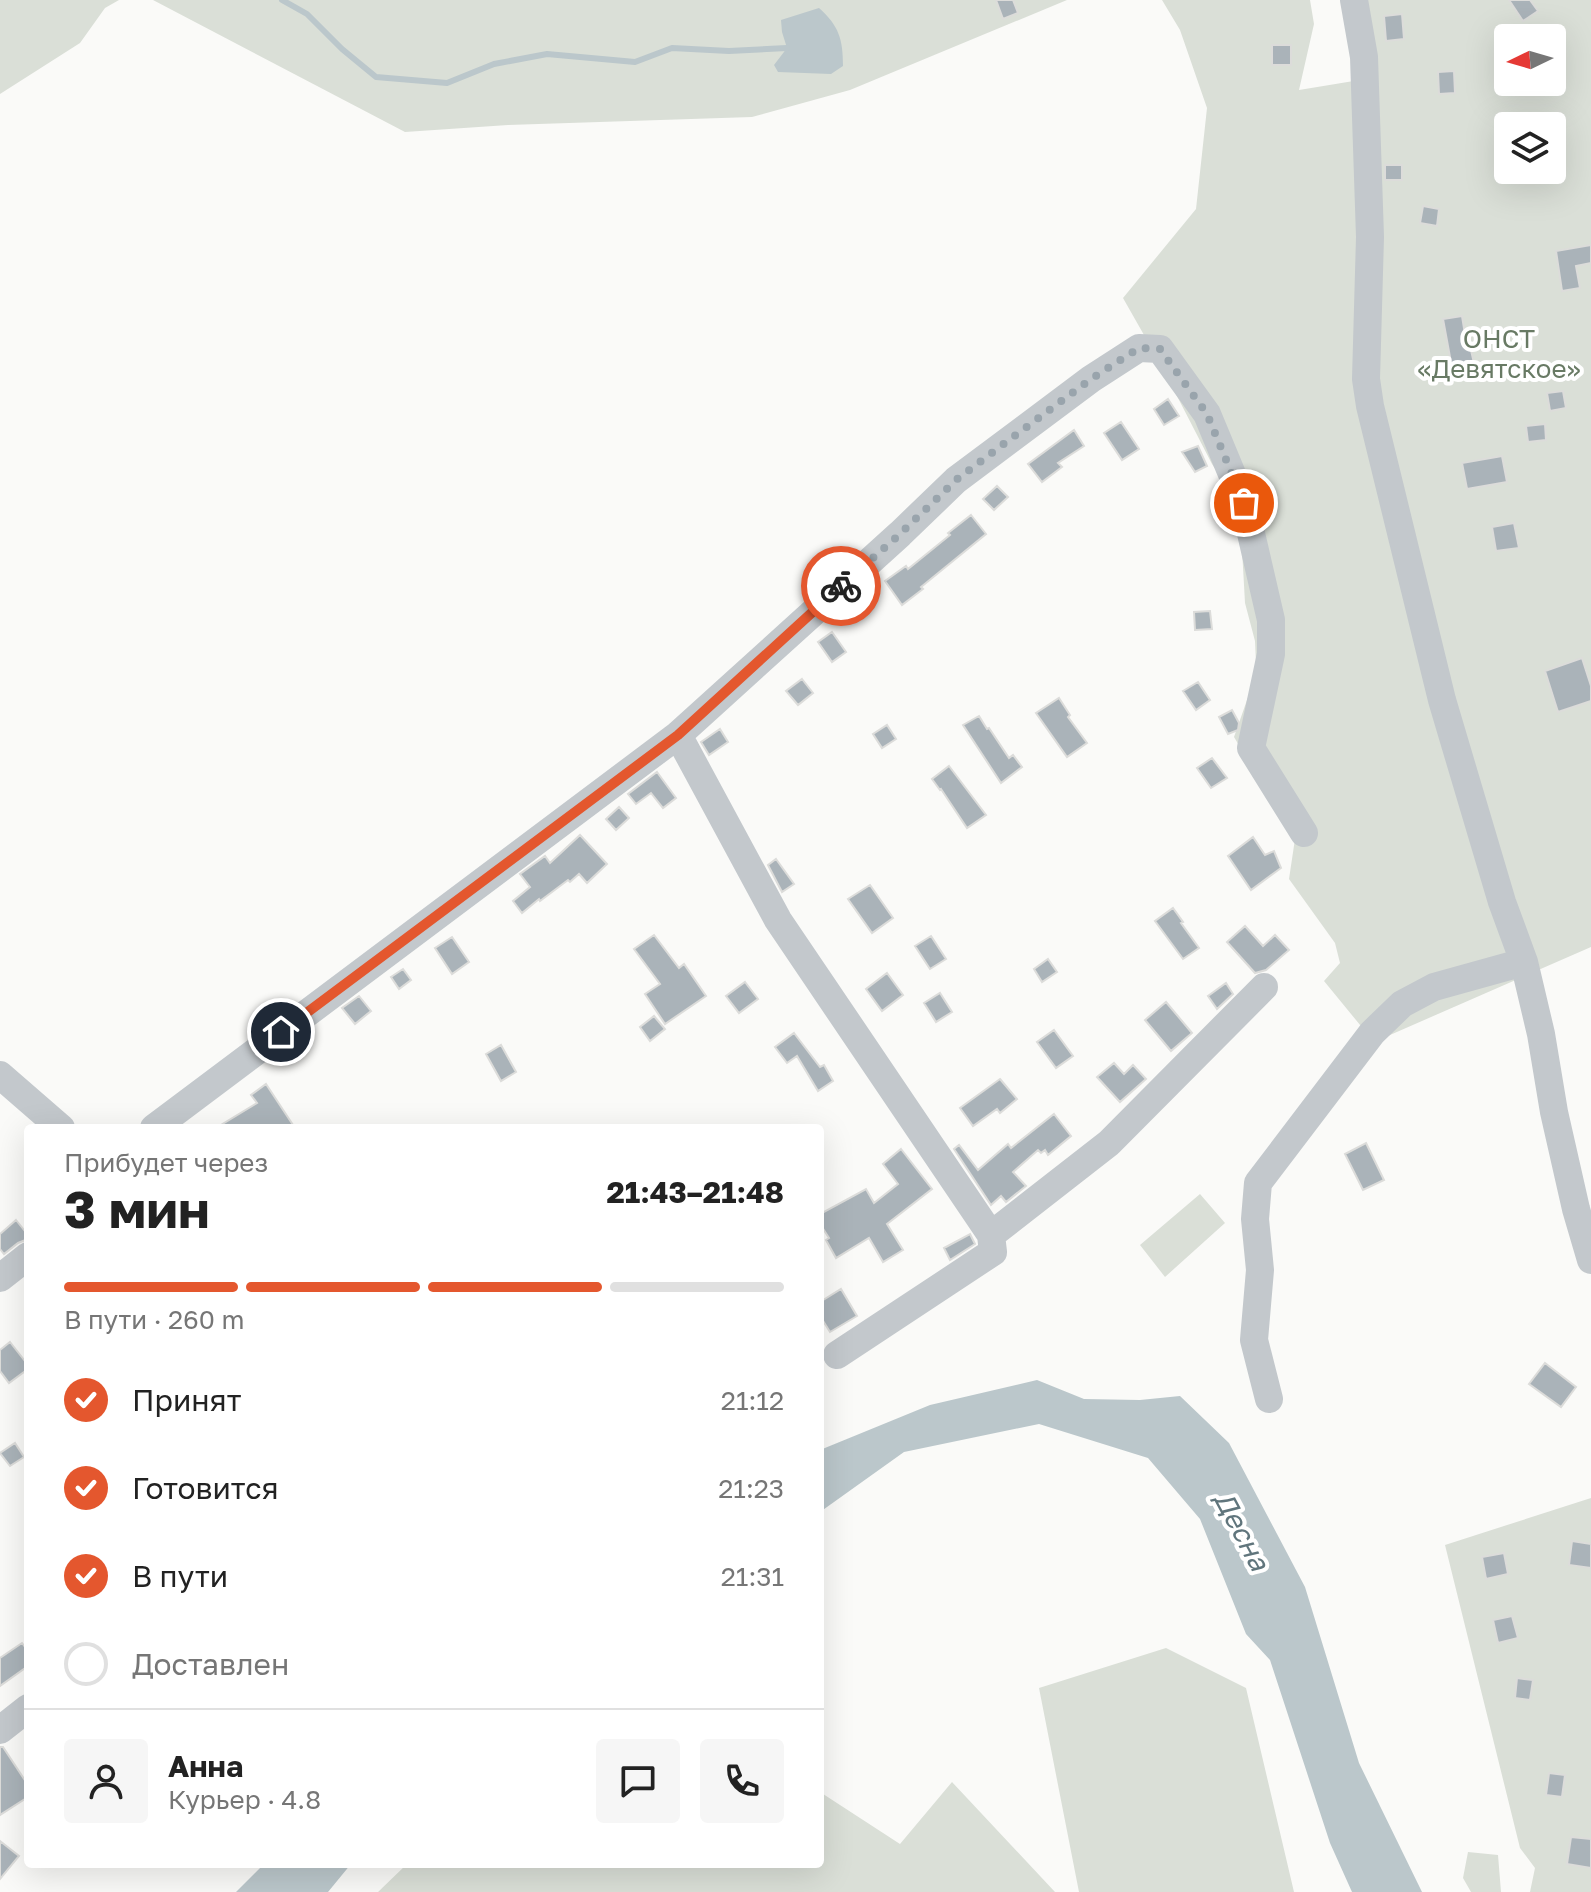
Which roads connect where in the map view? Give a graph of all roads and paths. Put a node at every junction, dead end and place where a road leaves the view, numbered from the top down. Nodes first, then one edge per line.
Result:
1 (1354, 0) edge
2 (678, 735) junction
3 (1304, 833) dead end
4 (1524, 962) junction
5 (1264, 987) dead end
6 (0, 1075) edge
7 (56, 1124) edge
8 (159, 1124) edge
9 (991, 1235) junction
10 (24, 1259) edge
11 (1591, 1260) edge
12 (0, 1278) edge
13 (837, 1355) dead end
14 (1269, 1399) dead end
15 (24, 1711) edge
16 (0, 1730) edge

1 - 4 street
2 - 3 street
2 - 8 street
2 - 9 street
4 - 11 street
4 - 14 street
5 - 9 street
6 - 7 street
9 - 13 street
10 - 12 street
15 - 16 street

